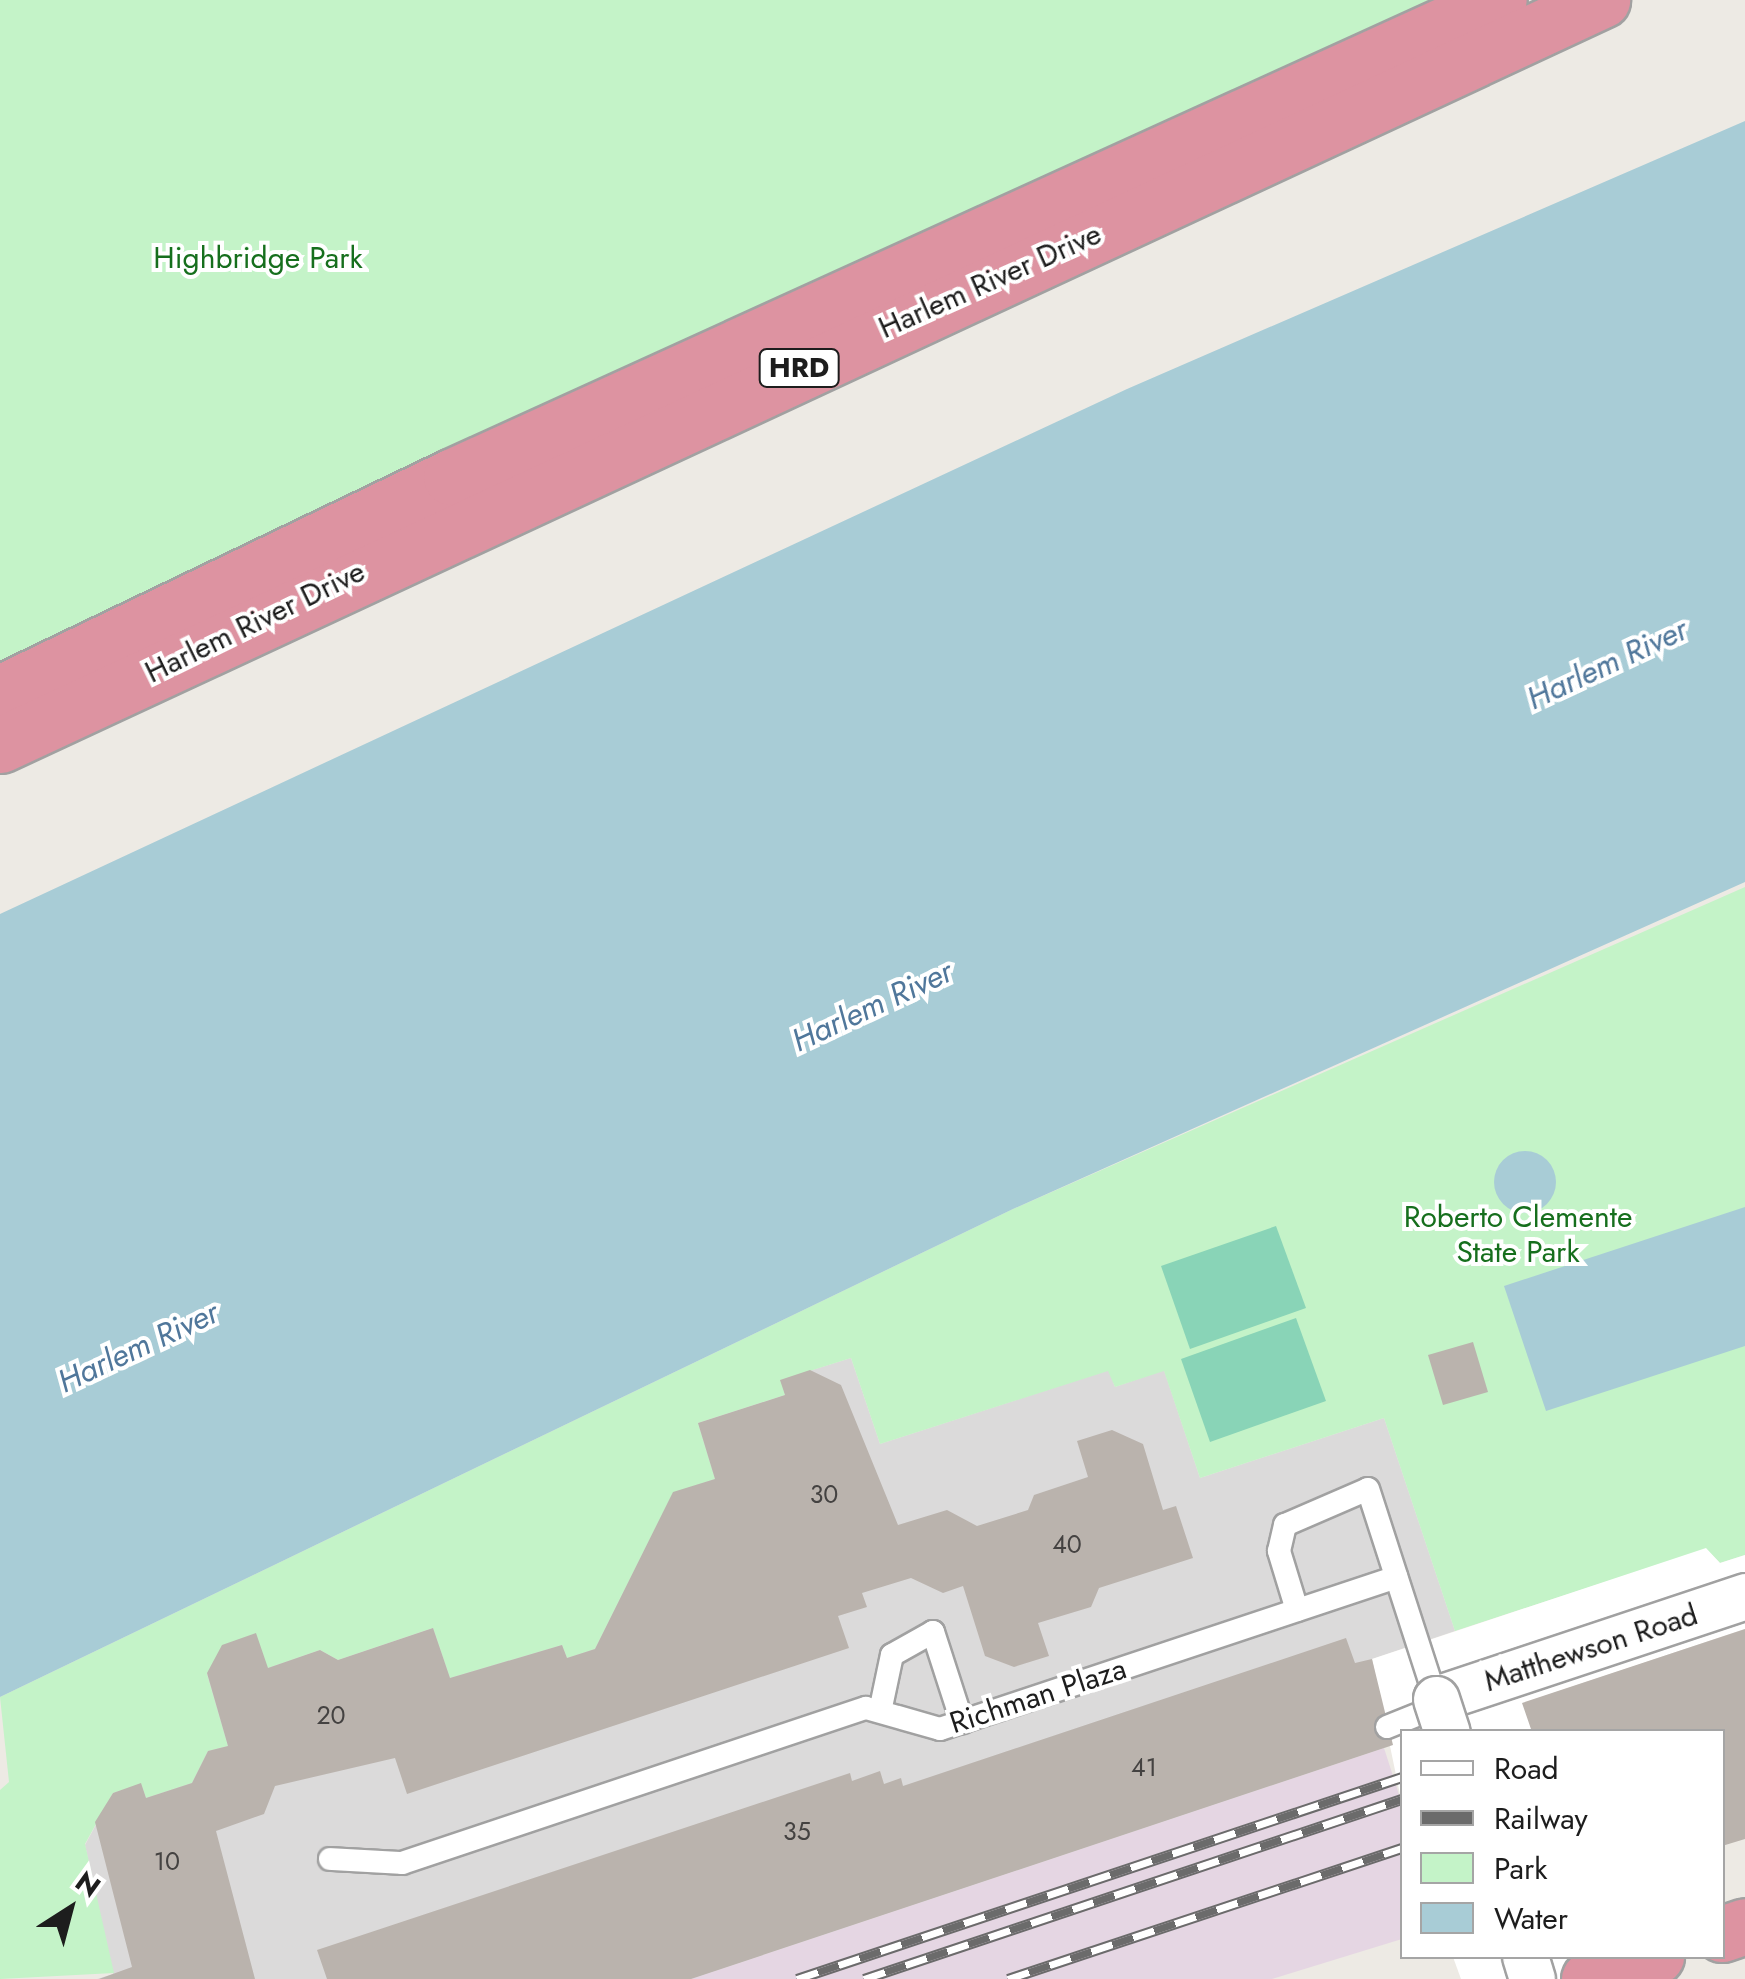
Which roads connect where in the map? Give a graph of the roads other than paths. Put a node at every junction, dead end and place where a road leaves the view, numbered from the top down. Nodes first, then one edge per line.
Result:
1 (1499, 0) edge
2 (1602, 0) edge
3 (0, 693) edge
4 (0, 744) edge
5 (1396, 1577) junction
6 (1745, 1598) edge
7 (1297, 1610) junction
8 (881, 1707) junction
9 (1442, 1715) edge
10 (962, 1722) junction
11 (1386, 1727) dead end
12 (330, 1859) dead end
13 (1647, 1959) edge
14 (1589, 1979) edge

1 - 3 highway, Harlem River Drive / HRD
2 - 4 highway, Harlem River Drive / HRD
5 - 7 lane, Richman Plaza
5 - 7 lane
5 - 9 lane
6 - 9 street, Matthewson Road
6 - 11 lane
7 - 10 lane, Richman Plaza
8 - 10 lane, Richman Plaza
8 - 10 lane
8 - 12 lane
13 - 14 highway

